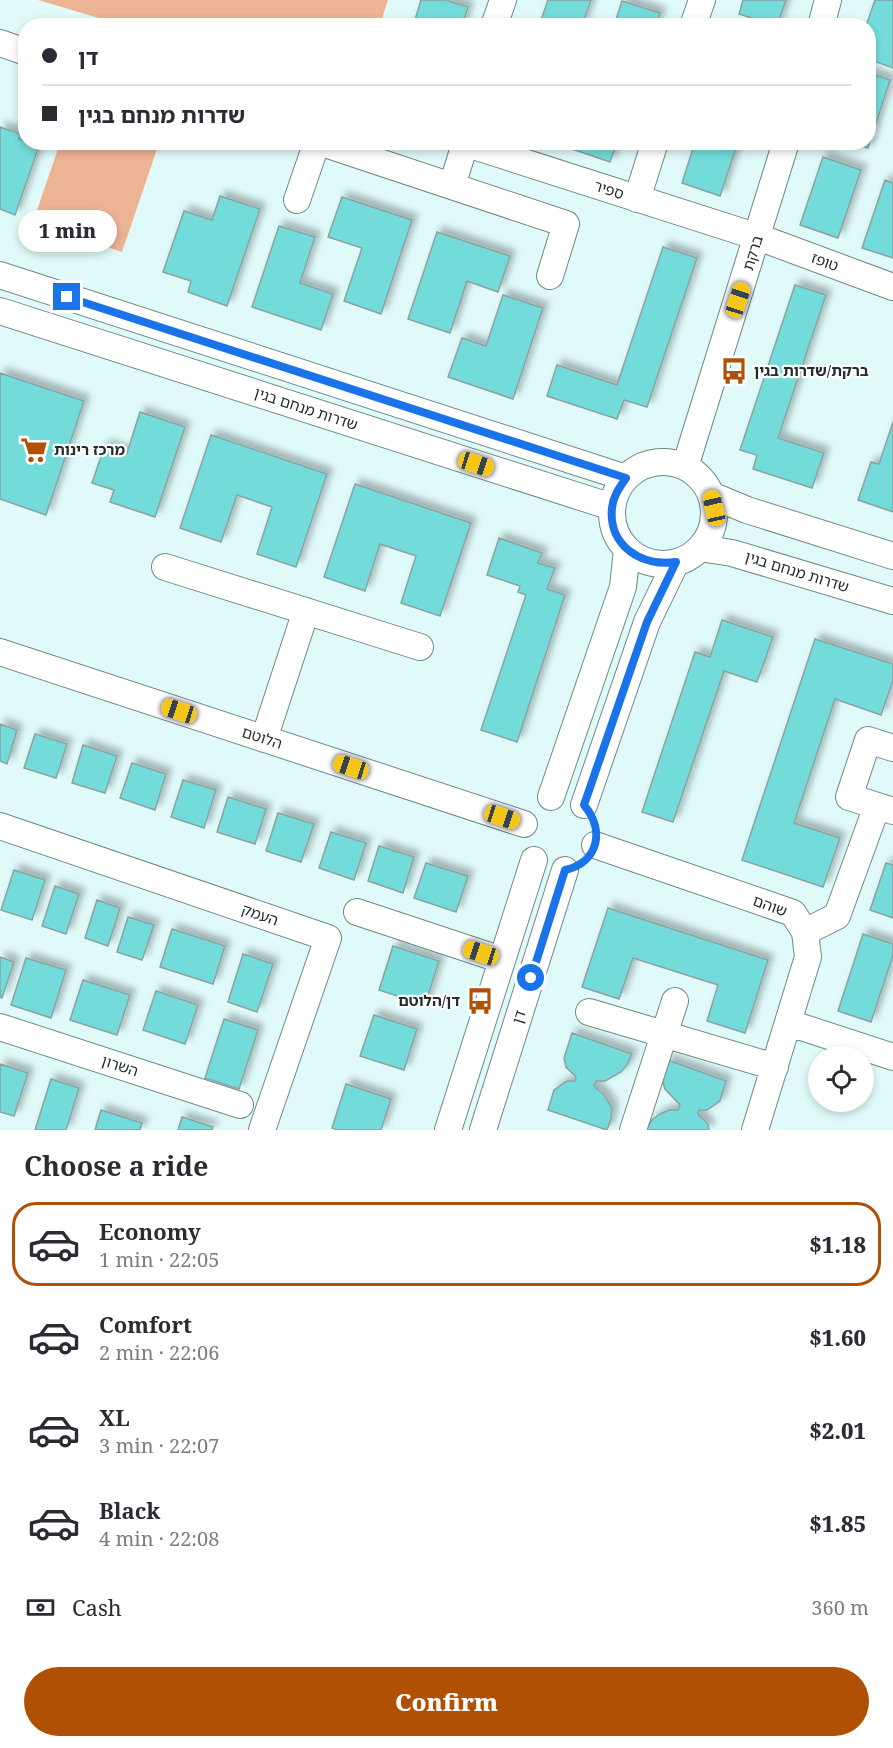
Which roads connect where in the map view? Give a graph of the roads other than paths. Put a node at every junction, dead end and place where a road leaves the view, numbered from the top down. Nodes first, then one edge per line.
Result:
1 (503, 0) edge
2 (702, 0) edge
3 (828, 0) edge
4 (497, 18) edge
5 (696, 18) edge
6 (823, 18) edge
7 (0, 43) edge
8 (18, 49) edge
9 (315, 150) edge
10 (342, 150) edge
11 (461, 150) edge
12 (485, 150) edge
13 (652, 150) edge
14 (784, 150) edge
15 (452, 186) junction
16 (637, 199) junction
17 (297, 200) dead end
18 (758, 237) junction
19 (0, 275) edge
20 (550, 276) dead end
21 (893, 287) edge
22 (0, 311) edge
23 (686, 467) junction
24 (626, 478) junction
25 (711, 495) junction
26 (612, 507) junction
27 (700, 548) junction
28 (627, 549) junction
29 (893, 556) edge
30 (676, 562) junction
31 (165, 567) dead end
32 (893, 601) edge
33 (306, 611) junction
34 (420, 647) dead end
35 (0, 652) edge
36 (264, 739) junction
37 (893, 748) edge
38 (551, 797) junction
39 (584, 805) junction
40 (885, 809) edge
41 (524, 824) junction
42 (0, 826) edge
43 (595, 845) junction
44 (534, 860) junction
45 (565, 870) junction
46 (357, 912) dead end
47 (805, 932) junction
48 (502, 960) junction
49 (675, 1001) dead end
50 (589, 1012) dead end
51 (789, 1023) junction
52 (0, 1027) edge
53 (664, 1034) junction
54 (893, 1057) edge
55 (775, 1067) junction
56 (240, 1105) dead end
57 (262, 1130) edge
58 (448, 1130) edge
59 (483, 1130) edge
60 (633, 1130) edge
61 (755, 1130) edge

1 - 4 street
2 - 5 street
3 - 6 street
7 - 8 street
9 - 17 street
10 - 15 street
11 - 15 street
12 - 16 street, ספיר
13 - 16 street
14 - 18 street, ברקת
15 - 20 street
16 - 18 street, ספיר
18 - 21 street, טופז
18 - 23 street, ברקת
19 - 24 street
22 - 26 street, שדרות מנחם בגין
23 - 24 street
23 - 25 street
24 - 26 street
25 - 27 street
25 - 29 street
26 - 28 street
27 - 30 street
27 - 32 street, שדרות מנחם בגין
28 - 30 street
28 - 38 street
30 - 39 street
31 - 33 street
33 - 34 street
33 - 36 street
35 - 36 street, הלוטם
36 - 41 street, הלוטם
37 - 40 street
38 - 39 street
38 - 41 street
39 - 43 street
40 - 47 street
41 - 44 street
42 - 57 street, העמק
43 - 45 street
43 - 47 street, שוהם
44 - 45 street
44 - 48 street
45 - 59 street, דן
46 - 48 street
47 - 51 street
48 - 58 street
49 - 53 street
50 - 53 street
51 - 54 street
51 - 55 street
52 - 56 street, השרון
53 - 55 street
53 - 60 street
55 - 61 street

